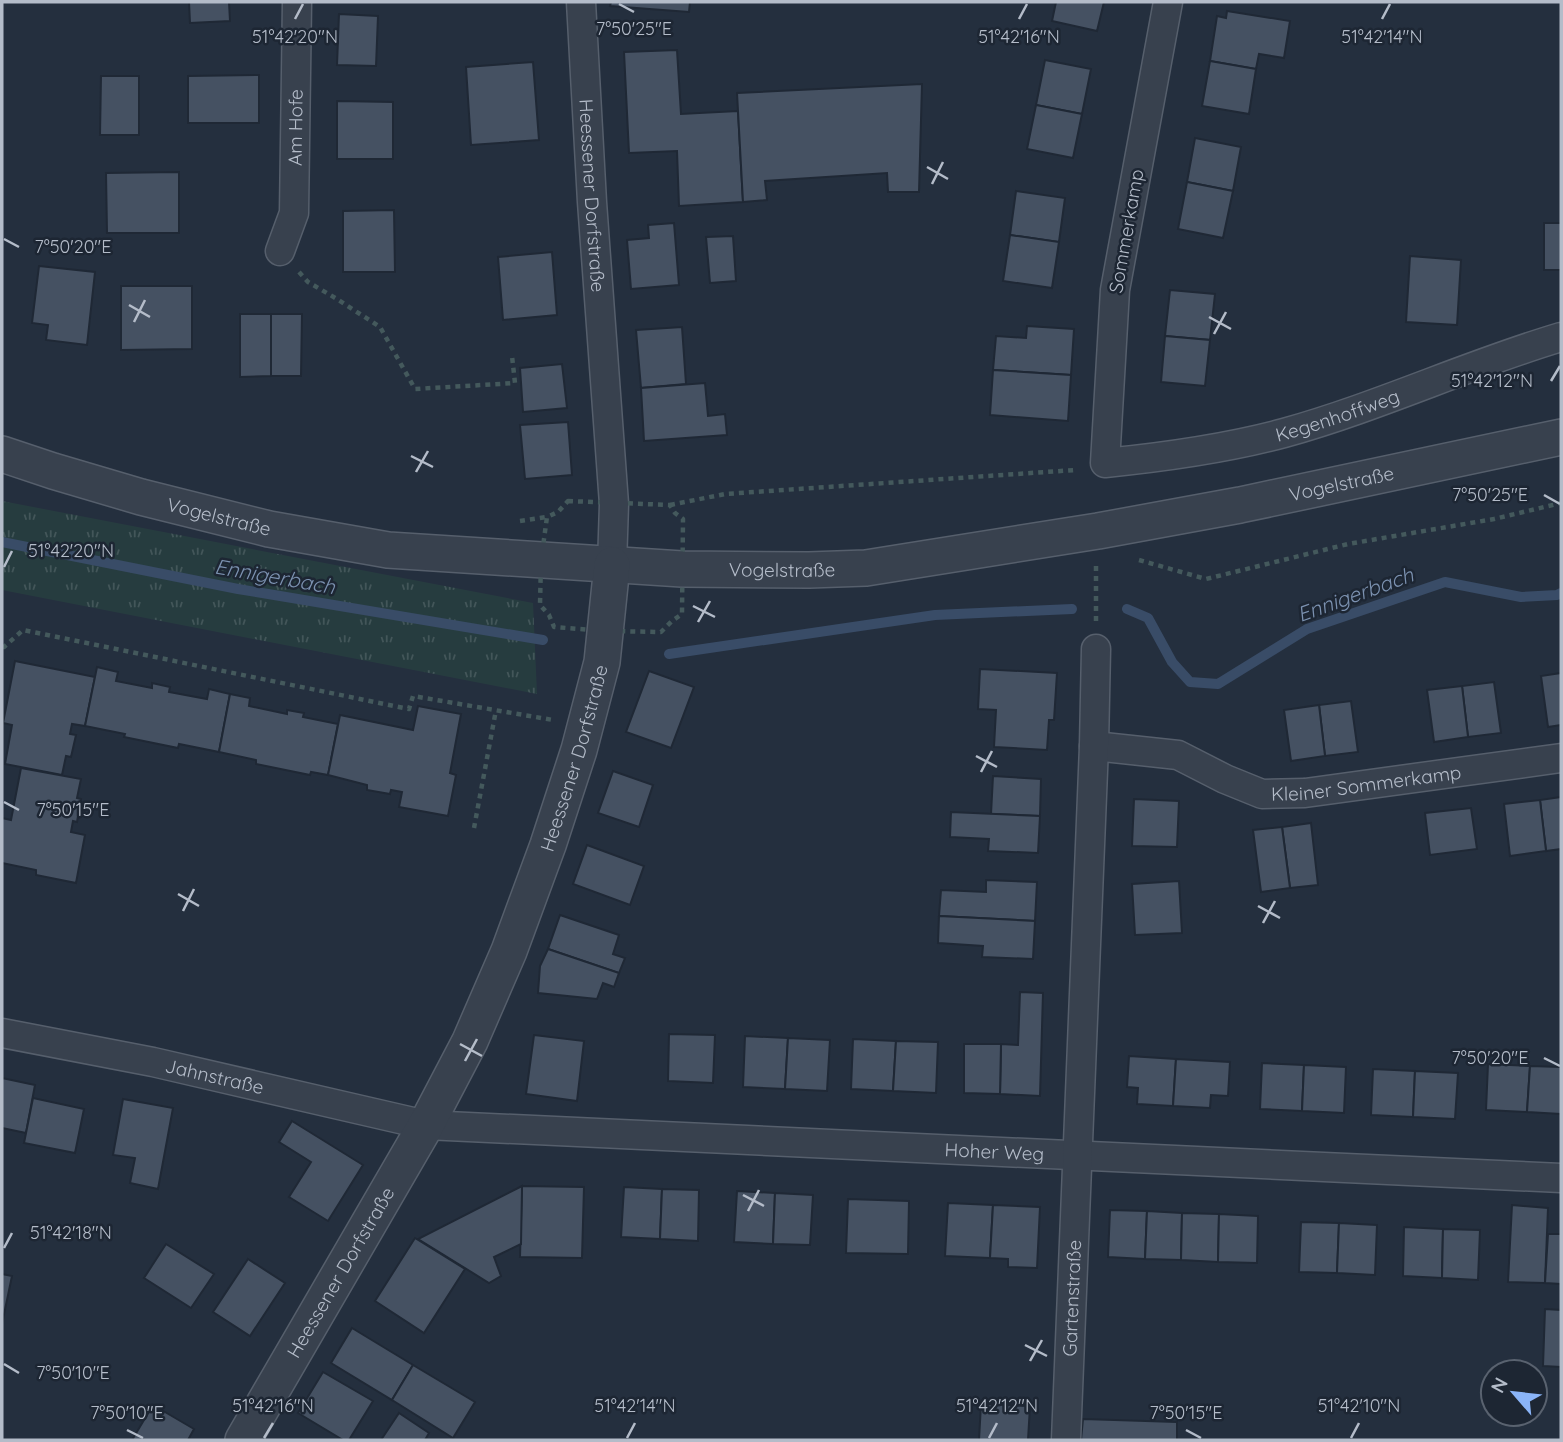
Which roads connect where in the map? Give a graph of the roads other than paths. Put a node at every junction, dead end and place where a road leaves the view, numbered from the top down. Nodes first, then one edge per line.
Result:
1 (297, 2) edge
2 (581, 2) edge
3 (1168, 2) edge
4 (280, 251) road end
5 (1561, 337) edge
6 (1561, 437) edge
7 (2, 454) edge
8 (1105, 463) joint
9 (612, 565) junction
10 (1096, 649) dead end
11 (1094, 746) junction
12 (1561, 758) edge
13 (2, 1033) edge
14 (426, 1125) junction
15 (1077, 1155) junction
16 (1561, 1178) edge
17 (243, 1440) edge
18 (1066, 1440) edge

1 - 4 street, Am Hofe
2 - 9 street, Heessener Dorfstraße
3 - 8 street, Sommerkamp
5 - 8 street, Kegenhoffweg
6 - 9 street, Vogelstraße
7 - 9 street, Vogelstraße
9 - 14 street, Heessener Dorfstraße
10 - 11 street
11 - 12 street, Kleiner Sommerkamp
11 - 15 street
13 - 14 street, Jahnstraße
14 - 15 street, Hoher Weg
14 - 17 street, Heessener Dorfstraße
15 - 16 street, Hoher Weg
15 - 18 street, Gartenstraße

